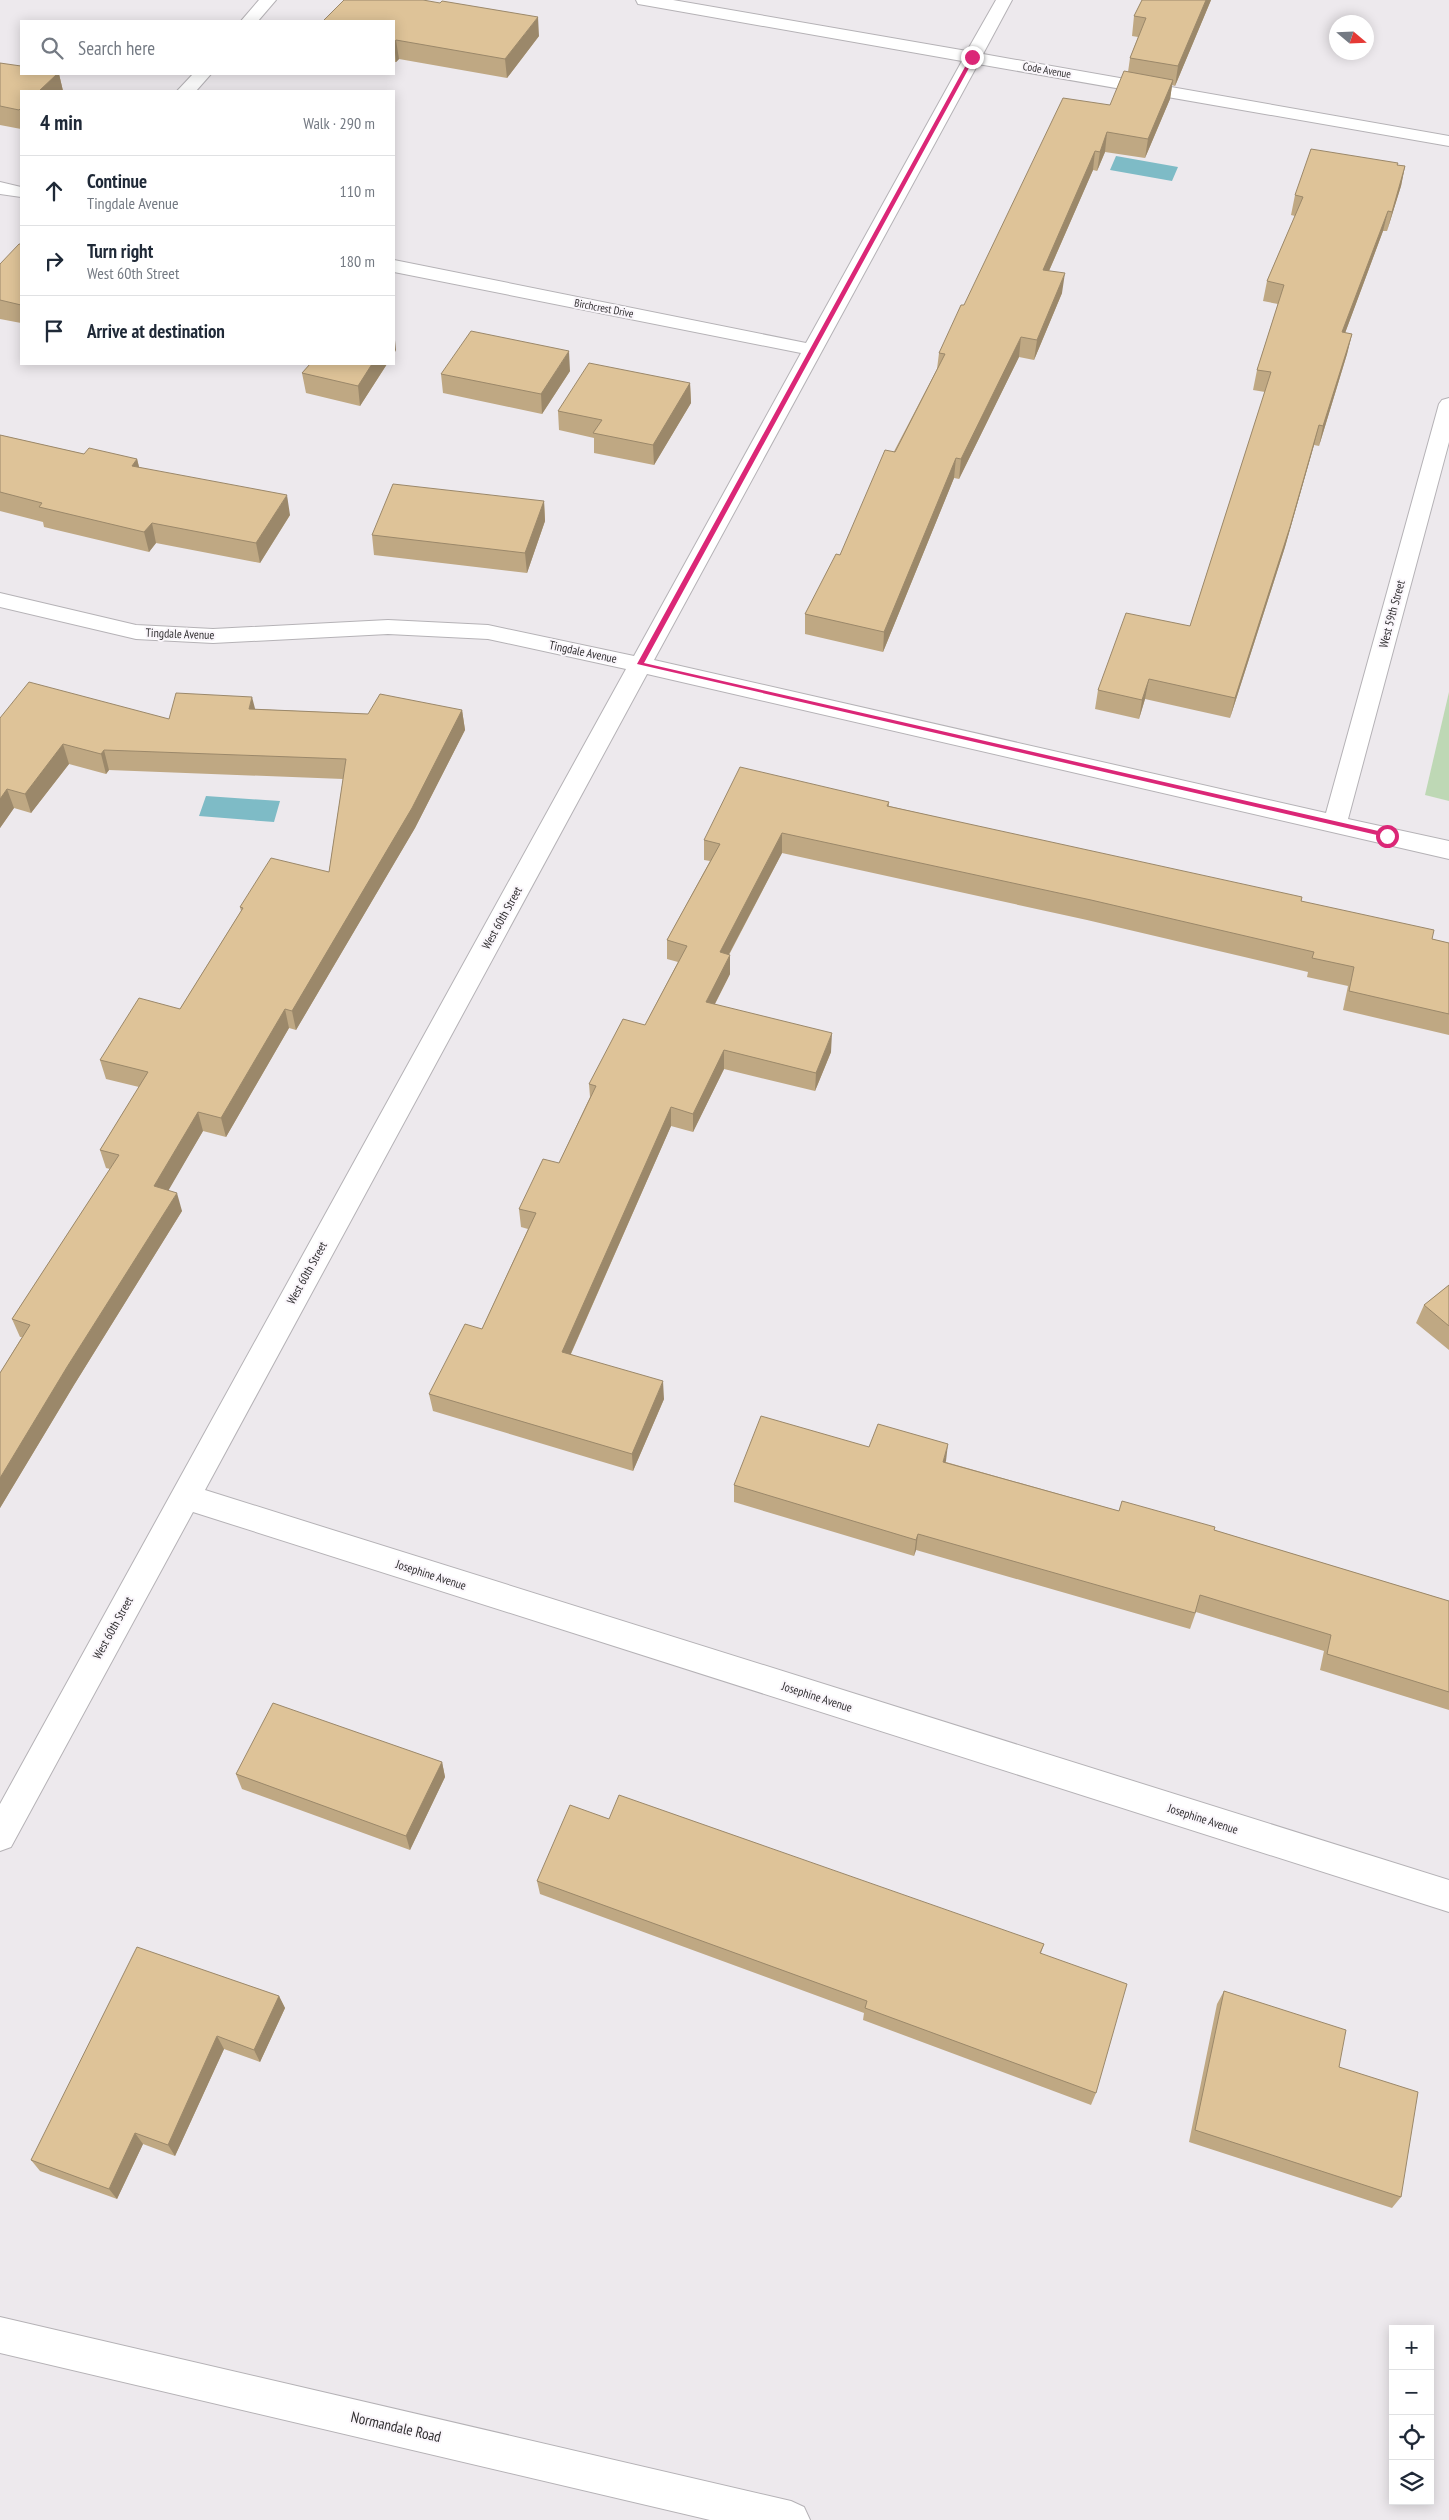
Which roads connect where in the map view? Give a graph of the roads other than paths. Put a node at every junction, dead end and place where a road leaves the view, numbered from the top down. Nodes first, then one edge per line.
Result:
1 (268, 0) edge
2 (644, 0) edge
3 (1004, 0) edge
4 (250, 20) edge
5 (972, 57) junction
6 (201, 75) edge
7 (187, 90) edge
8 (1449, 141) edge
9 (0, 188) edge
10 (20, 192) edge
11 (395, 266) edge
12 (813, 350) junction
13 (1449, 404) edge
14 (0, 600) edge
15 (640, 664) junction
16 (1335, 824) junction
17 (1449, 850) edge
18 (185, 1497) junction
19 (0, 1836) edge
20 (1449, 1896) edge
21 (0, 2334) edge
22 (792, 2520) edge

1 - 4 street
2 - 5 street, Code Avenue
3 - 5 street, West 60th Street
5 - 8 street, Code Avenue
5 - 12 street, West 60th Street
6 - 7 street
9 - 10 street
11 - 12 street, Birchcrest Drive
12 - 15 street, West 60th Street
13 - 16 street, West 59th Street
14 - 15 street, Tingdale Avenue
15 - 16 street, Tingdale Avenue
15 - 18 street, West 60th Street
16 - 17 street, Tingdale Avenue
18 - 19 street, West 60th Street
18 - 20 street, Josephine Avenue
21 - 22 street, Normandale Road

